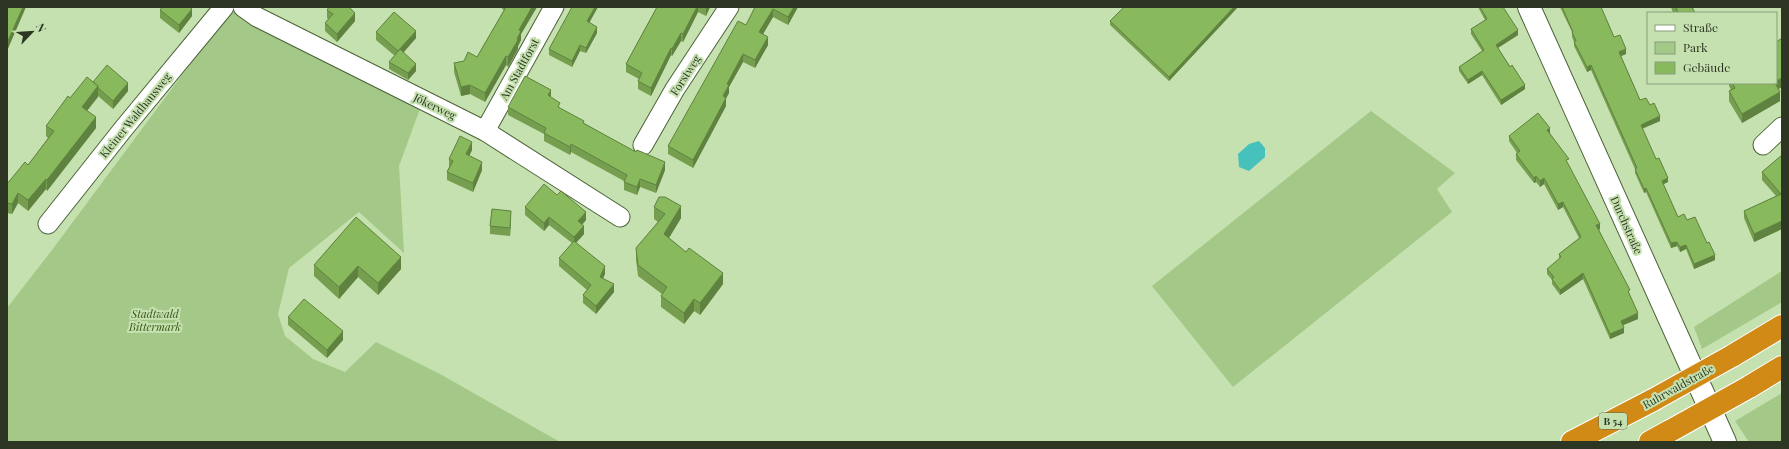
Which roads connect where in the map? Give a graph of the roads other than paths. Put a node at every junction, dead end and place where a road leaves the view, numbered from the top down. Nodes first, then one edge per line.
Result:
1 (224, 7) edge
2 (243, 7) edge
3 (554, 7) edge
4 (729, 7) edge
5 (1529, 7) edge
6 (1782, 127) edge
7 (485, 131) junction
8 (643, 144) dead end
9 (1763, 145) dead end
10 (620, 218) dead end
11 (48, 224) dead end
12 (1782, 326) edge
13 (1782, 367) edge
14 (1572, 442) edge
15 (1650, 442) edge
16 (1726, 442) edge

1 - 11 street, Kleiner Waldhausweg
2 - 7 street, Jökerweg
3 - 7 street, Am Stadtforst
4 - 8 street, Forstweg
5 - 16 street, Durchstraße
6 - 9 street
7 - 10 street, Jökerweg
12 - 14 highway, Ruhrwaldstraße / B 54, bridge
13 - 15 highway, bridge

